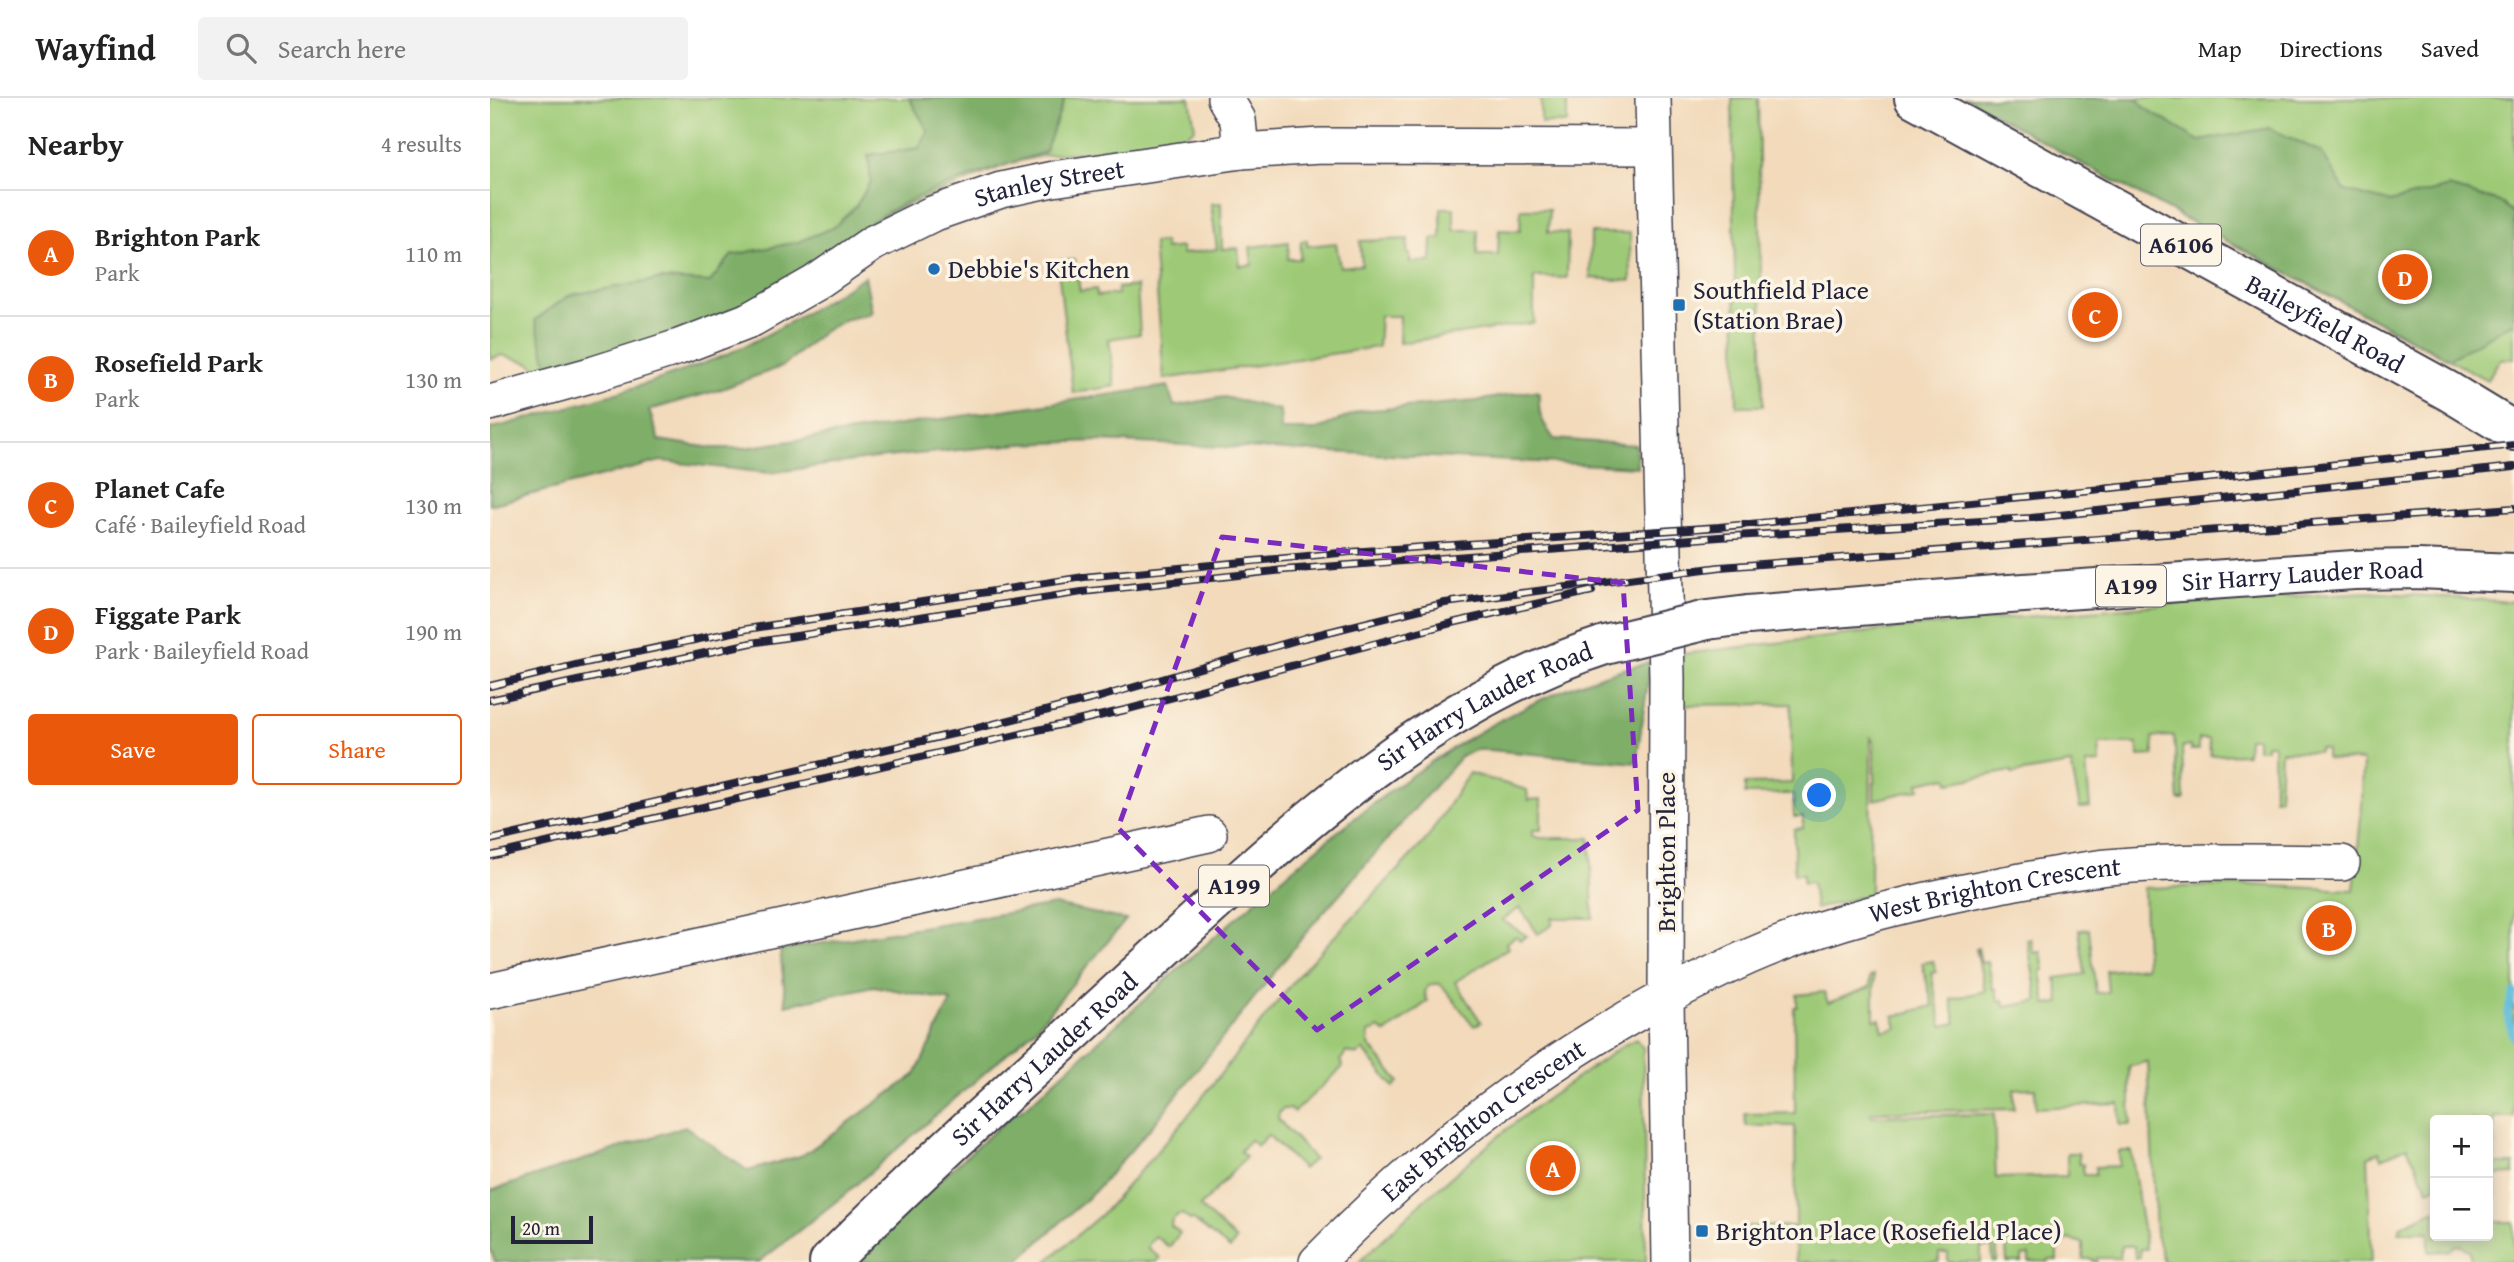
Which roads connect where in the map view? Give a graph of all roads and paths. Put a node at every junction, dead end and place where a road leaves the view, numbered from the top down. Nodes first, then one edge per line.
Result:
1 (1225, 98) edge
2 (1653, 98) edge
3 (1914, 98) edge
4 (1653, 147) junction
5 (1241, 151) junction
6 (490, 403) edge
7 (2514, 431) edge
8 (2514, 572) edge
9 (1209, 834) dead end
10 (2342, 863) dead end
11 (490, 990) edge
12 (1666, 999) junction
13 (904, 1187) junction
14 (805, 1262) edge
15 (829, 1262) edge
16 (1317, 1262) edge
17 (1670, 1262) edge

1 - 5 street
2 - 4 street, Brighton Place
3 - 7 main road, Baileyfield Road / A6106
4 - 5 street, Stanley Street
4 - 12 street, Brighton Place
5 - 6 street, Stanley Street
8 - 13 main road, Sir Harry Lauder Road / A199, bridge
9 - 11 street
10 - 12 street, West Brighton Crescent
12 - 16 street, East Brighton Crescent
12 - 17 street, Brighton Place
13 - 14 main road, Sir Harry Lauder Road / A199
13 - 15 main road, Sir Harry Lauder Road / A199

